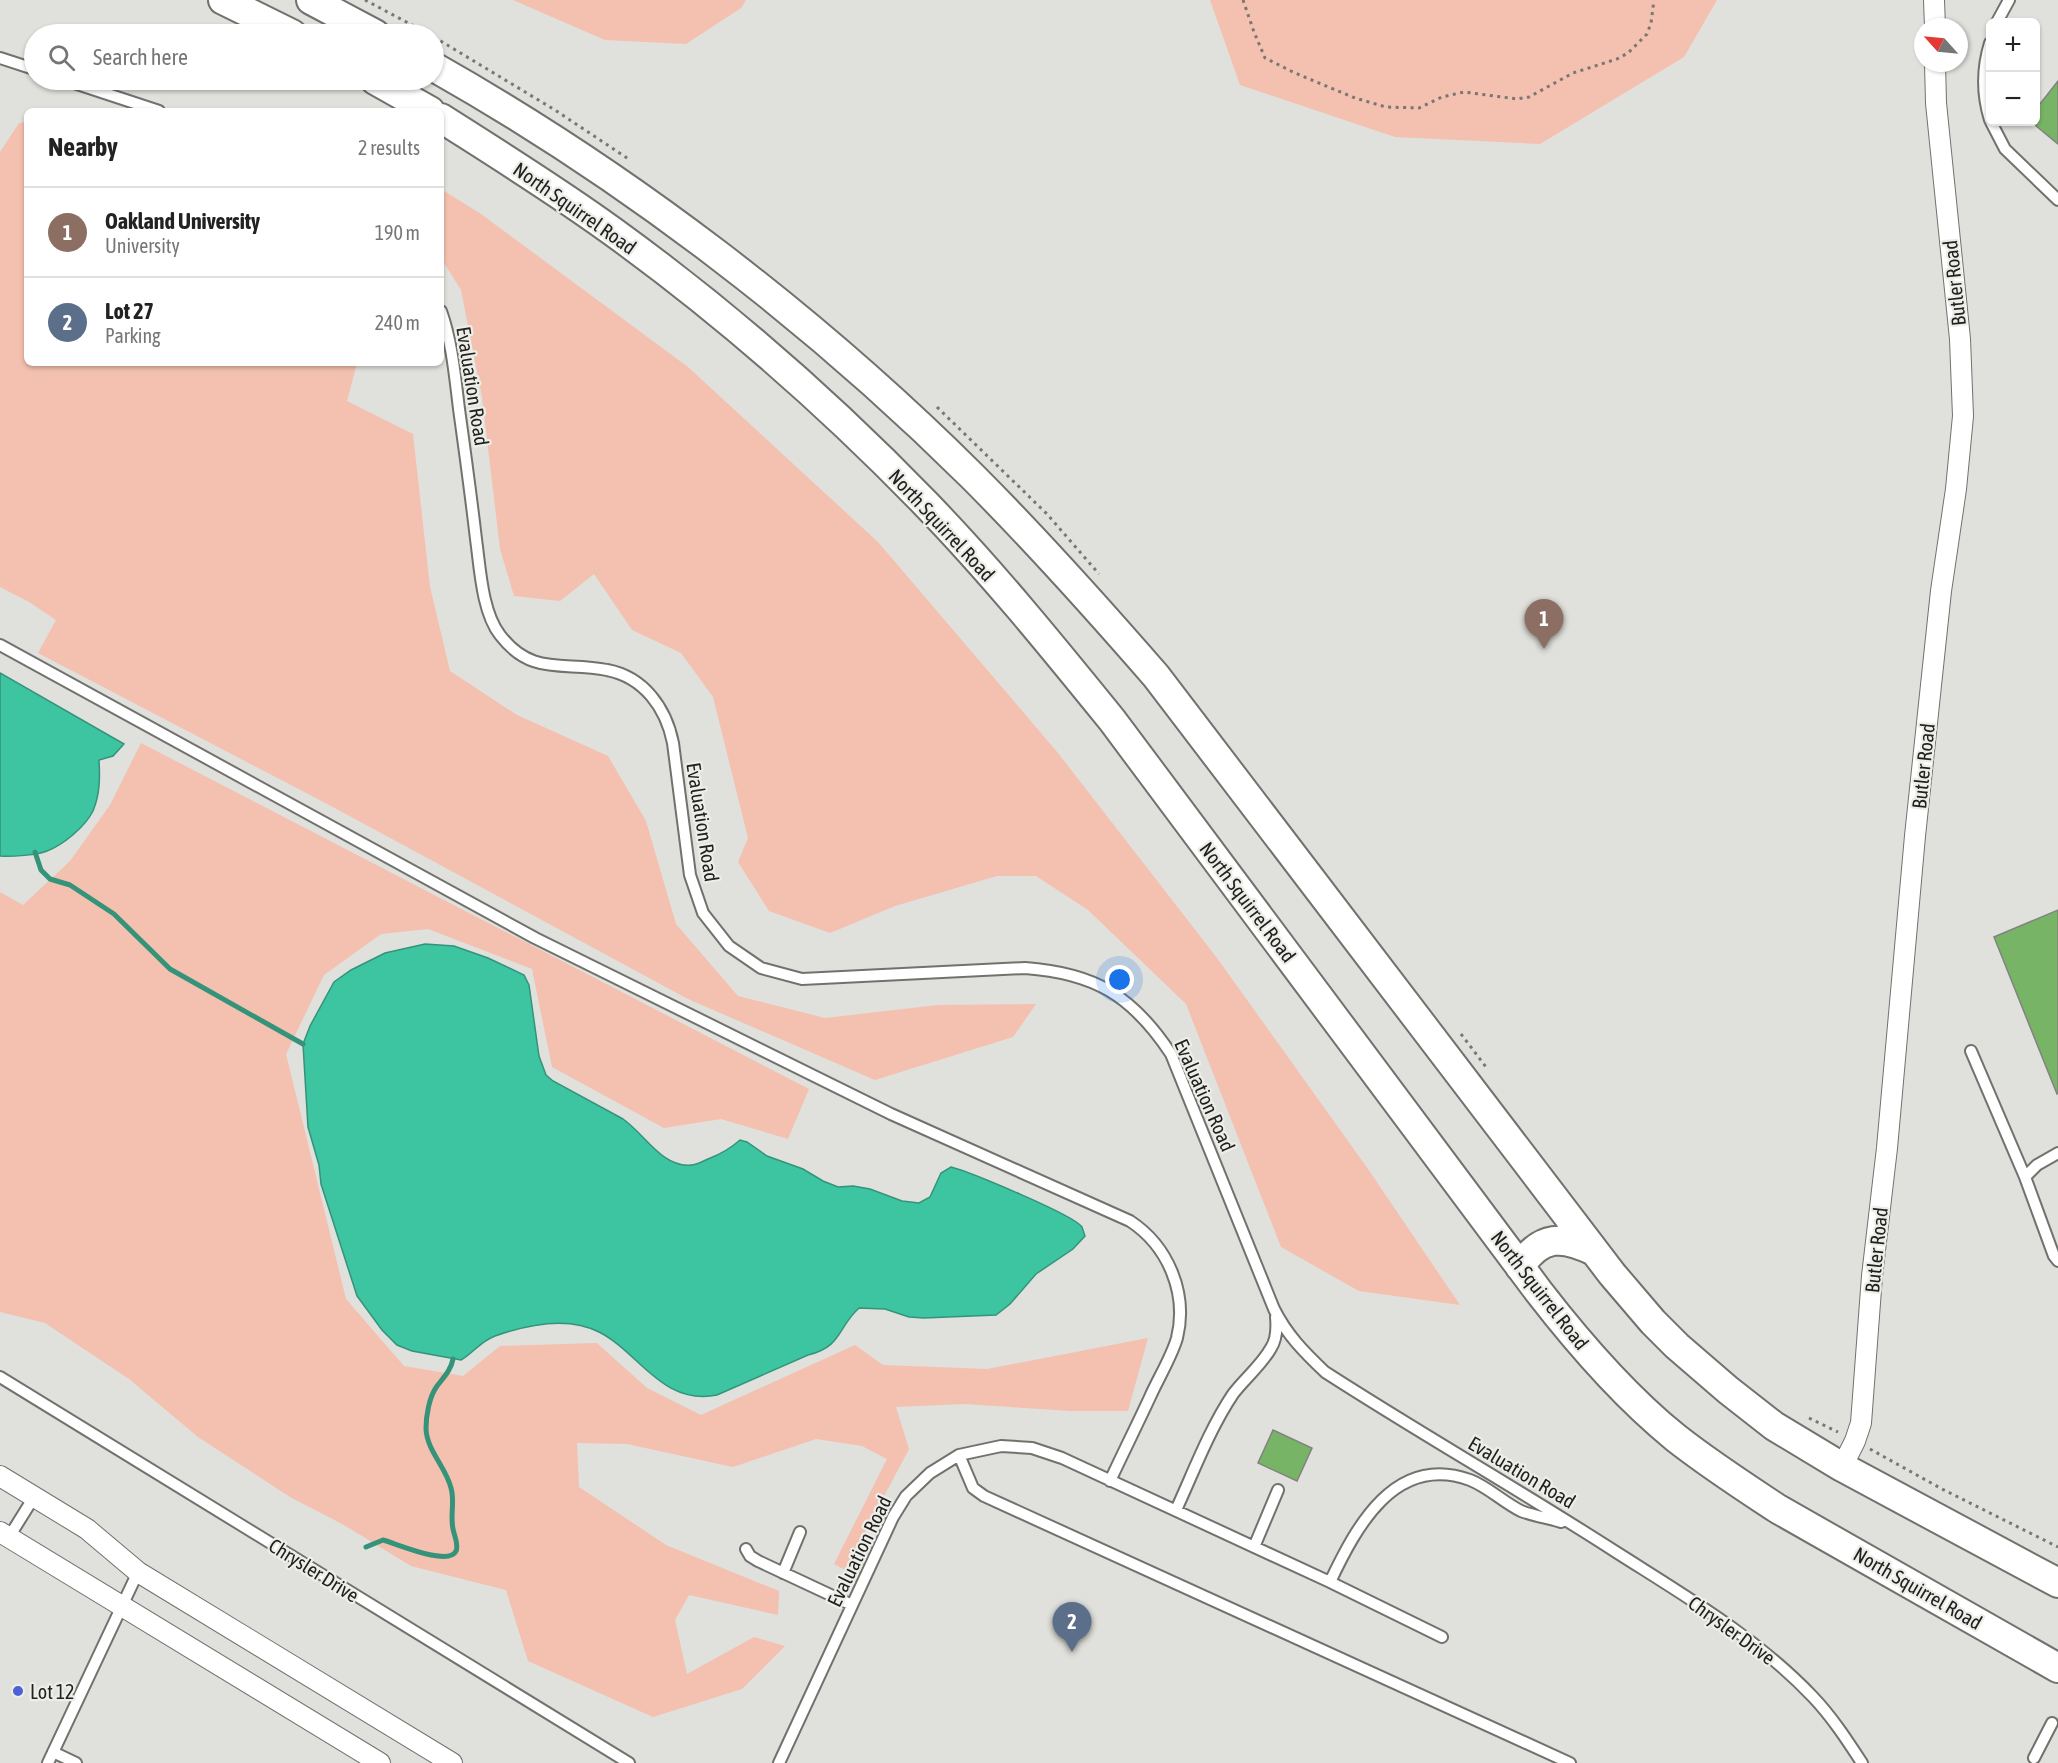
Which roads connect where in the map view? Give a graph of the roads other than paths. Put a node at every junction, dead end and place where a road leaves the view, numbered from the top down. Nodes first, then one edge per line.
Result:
1 (223, 0) edge
2 (311, 0) edge
3 (1934, 0) edge
4 (2009, 0) edge
5 (1935, 18) edge
6 (1999, 18) edge
7 (272, 24) edge
8 (356, 24) edge
9 (0, 58) edge
10 (1986, 65) edge
11 (24, 66) edge
12 (1935, 72) edge
13 (444, 73) edge
14 (95, 90) edge
15 (393, 90) edge
16 (1986, 106) edge
17 (150, 108) edge
18 (425, 108) edge
19 (444, 120) edge
20 (1994, 126) edge
21 (2058, 200) edge
22 (444, 319) edge
23 (0, 645) edge
24 (1971, 1052) dead end
25 (2058, 1153) edge
26 (2025, 1177) junction
27 (1594, 1251) junction
28 (2058, 1261) edge
29 (1520, 1266) junction
30 (1274, 1309) junction
31 (0, 1377) edge
32 (959, 1455) junction
33 (1842, 1467) junction
34 (0, 1476) edge
35 (1110, 1480) junction
36 (1278, 1490) dead end
37 (34, 1497) junction
38 (1176, 1510) junction
39 (1576, 1526) junction
40 (800, 1532) dead end
41 (5, 1535) edge
42 (1254, 1546) junction
43 (746, 1549) dead end
44 (138, 1572) junction
45 (783, 1573) junction
46 (1330, 1582) junction
47 (2058, 1583) edge
48 (852, 1605) junction
49 (122, 1607) junction
50 (1442, 1637) dead end
51 (2058, 1668) edge
52 (2052, 1723) dead end
53 (53, 1752) junction
54 (2034, 1758) dead end
55 (48, 1763) edge
56 (76, 1763) edge
57 (380, 1763) edge
58 (452, 1763) edge
59 (629, 1763) edge
60 (779, 1763) edge
61 (1570, 1763) edge
62 (1862, 1763) edge

1 - 7 main road
2 - 8 main road
3 - 5 street
4 - 6 lane
9 - 11 lane
10 - 16 lane
12 - 33 street, Butler Road
13 - 27 main road
14 - 17 lane
15 - 18 main road
19 - 29 main road, North Squirrel Road
20 - 21 lane
22 - 30 lane, Evaluation Road
23 - 35 lane
24 - 26 lane
25 - 26 lane
26 - 28 lane
27 - 29 main road
27 - 33 main road
29 - 51 main road, North Squirrel Road
30 - 38 lane, Evaluation Road
30 - 39 lane, Evaluation Road
31 - 59 lane, Chrysler Drive
32 - 35 lane, Evaluation Road
32 - 48 lane, Evaluation Road
32 - 61 lane
33 - 47 main road
34 - 37 street
35 - 38 lane, Evaluation Road
36 - 42 lane
37 - 41 lane
37 - 44 street
38 - 42 lane, Evaluation Road
39 - 46 lane, Evaluation Road
39 - 62 lane, Chrysler Drive
40 - 45 lane
41 - 49 street
42 - 46 lane, Evaluation Road
43 - 45 lane
44 - 49 lane
44 - 58 street
45 - 48 lane
46 - 50 lane
48 - 60 lane, Evaluation Road
49 - 53 lane
49 - 57 street
52 - 54 lane
53 - 55 lane
53 - 56 lane

